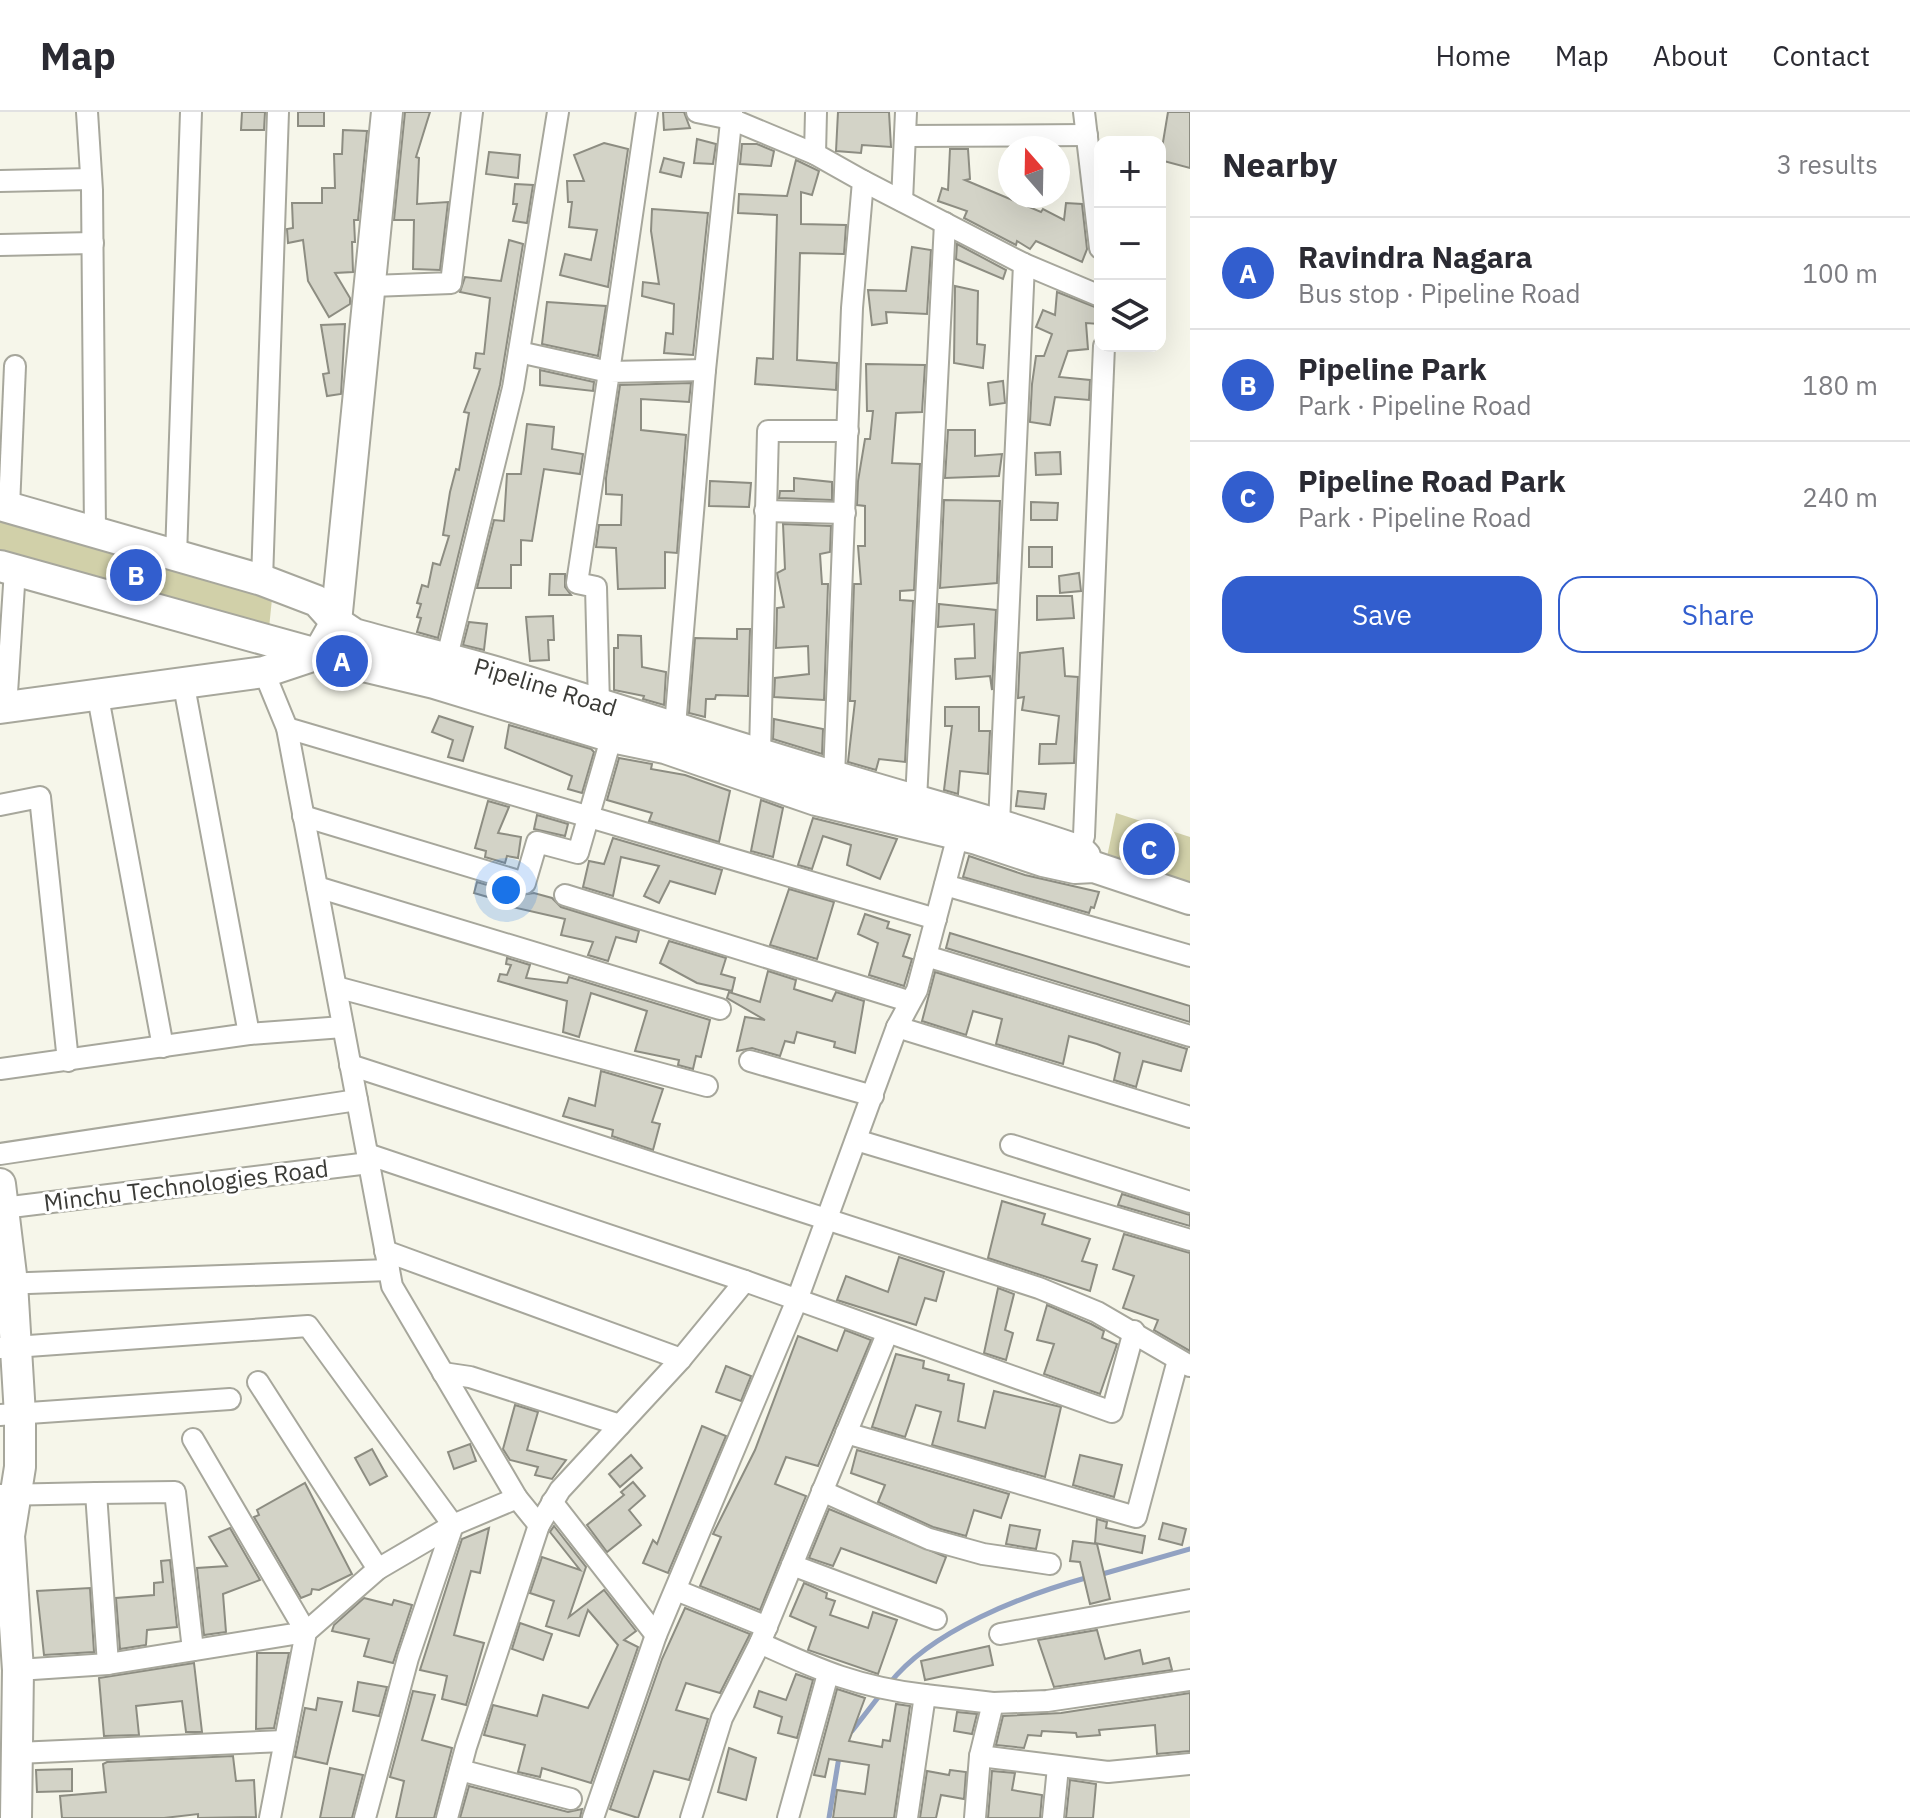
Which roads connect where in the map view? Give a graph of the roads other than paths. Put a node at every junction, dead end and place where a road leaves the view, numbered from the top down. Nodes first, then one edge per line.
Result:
1 (87, 112) edge
2 (191, 112) edge
3 (278, 112) edge
4 (387, 112) edge
5 (472, 112) edge
6 (558, 112) edge
7 (647, 112) edge
8 (697, 112) edge
9 (816, 112) edge
10 (906, 112) edge
11 (1084, 112) edge
12 (732, 115) edge
13 (1087, 135) junction
14 (905, 136) junction
15 (815, 154) junction
16 (91, 179) junction
17 (0, 181) edge
18 (863, 181) junction
19 (902, 201) junction
20 (1095, 208) edge
21 (945, 223) junction
22 (93, 243) junction
23 (0, 245) edge
24 (1024, 264) junction
25 (372, 286) junction
26 (1094, 293) edge
27 (519, 352) junction
28 (1104, 352) edge
29 (15, 366) dead end
30 (705, 370) junction
31 (609, 372) junction
32 (848, 431) junction
33 (4, 506) edge
34 (765, 511) junction
35 (845, 513) junction
36 (95, 532) junction
37 (176, 556) junction
38 (8, 568) edge
39 (262, 580) junction
40 (336, 622) junction
41 (318, 654) junction
42 (446, 661) junction
43 (264, 672) junction
44 (184, 686) junction
45 (98, 697) junction
46 (3, 708) edge
47 (610, 718) junction
48 (675, 726) junction
49 (287, 728) junction
50 (760, 752) junction
51 (834, 777) junction
52 (916, 800) junction
53 (0, 805) edge
54 (303, 816) junction
55 (588, 817) junction
56 (999, 824) junction
57 (958, 835) junction
58 (1083, 862) junction
59 (945, 885) junction
60 (317, 887) junction
61 (565, 895) dead end
62 (1190, 899) edge
63 (936, 919) junction
64 (926, 956) junction
65 (1190, 956) edge
66 (336, 987) junction
67 (908, 1001) junction
68 (720, 1009) dead end
69 (343, 1027) junction
70 (897, 1027) junction
71 (249, 1034) junction
72 (1190, 1036) edge
73 (163, 1047) junction
74 (68, 1061) junction
75 (750, 1061) dead end
76 (350, 1065) junction
77 (0, 1069) edge
78 (707, 1086) dead end
79 (873, 1096) junction
80 (357, 1100) junction
81 (1190, 1117) edge
82 (856, 1140) junction
83 (1011, 1145) dead end
84 (0, 1154) edge
85 (368, 1158) junction
86 (1190, 1202) edge
87 (2, 1208) edge
88 (827, 1219) junction
89 (1190, 1240) edge
90 (387, 1260) junction
91 (745, 1281) junction
92 (6, 1284) edge
93 (797, 1300) junction
94 (1134, 1331) junction
95 (887, 1334) junction
96 (8, 1348) edge
97 (681, 1359) junction
98 (1184, 1363) edge
99 (443, 1373) junction
100 (258, 1382) dead end
101 (230, 1399) dead end
102 (10, 1415) edge
103 (620, 1425) junction
104 (846, 1433) junction
105 (193, 1439) dead end
106 (822, 1491) junction
107 (96, 1493) junction
108 (8, 1495) edge
109 (517, 1498) junction
110 (552, 1502) junction
111 (453, 1525) junction
112 (539, 1525) junction
113 (1050, 1564) dead end
114 (792, 1565) junction
115 (378, 1569) junction
116 (676, 1590) junction
117 (1190, 1600) edge
118 (936, 1619) dead end
119 (306, 1632) junction
120 (1000, 1634) dead end
121 (656, 1635) junction
122 (764, 1635) junction
123 (193, 1650) junction
124 (108, 1664) junction
125 (18, 1670) junction
126 (828, 1674) junction
127 (1190, 1680) edge
128 (925, 1695) junction
129 (993, 1703) junction
130 (284, 1741) junction
131 (17, 1753) junction
132 (980, 1756) junction
133 (1190, 1764) edge
134 (1058, 1767) junction
135 (460, 1770) junction
136 (571, 1799) dead end
137 (16, 1818) edge
138 (270, 1818) edge
139 (365, 1818) edge
140 (447, 1818) edge
141 (593, 1818) edge
142 (691, 1818) edge
143 (788, 1818) edge
144 (907, 1818) edge
145 (975, 1818) edge
146 (1053, 1818) edge

1 - 16 street
2 - 37 street
3 - 39 street
4 - 25 main road
5 - 25 street
6 - 27 street
7 - 31 street
8 - 12 street
9 - 15 street
10 - 14 street
11 - 13 street
12 - 15 street
12 - 30 street
13 - 14 street
13 - 20 street
14 - 19 street
15 - 18 street
16 - 17 street
16 - 22 street
18 - 19 street
18 - 32 street
19 - 21 street
21 - 24 street
21 - 52 street
22 - 23 street
22 - 36 street
24 - 26 street
24 - 56 street
25 - 40 main road
27 - 31 street
27 - 42 street
28 - 58 street
29 - 33 street
30 - 31 street
30 - 48 street
31 - 47 street
32 - 34 street
32 - 35 street
33 - 36 main road, Pipeline Road
34 - 35 street
34 - 50 street
35 - 51 street
36 - 37 main road, Pipeline Road
37 - 39 main road, Pipeline Road
38 - 41 main road, Pipeline Road
38 - 46 street
39 - 40 main road, Pipeline Road
40 - 41 main road
40 - 42 main road, Pipeline Road
41 - 43 main road
41 - 47 main road, Pipeline Road
42 - 47 main road, Pipeline Road
43 - 44 main road
43 - 49 street
44 - 45 main road
44 - 71 street
45 - 46 main road
45 - 73 street
47 - 48 main road, Pipeline Road
47 - 55 street
47 - 57 main road, Pipeline Road
48 - 50 main road, Pipeline Road
49 - 54 street
49 - 55 street
50 - 51 main road, Pipeline Road
51 - 52 main road, Pipeline Road
52 - 56 main road, Pipeline Road
53 - 74 street
54 - 55 street
54 - 60 street
55 - 63 street
56 - 58 main road, Pipeline Road
57 - 58 main road, Pipeline Road
57 - 59 street
58 - 62 main road, Pipeline Road
59 - 63 street
59 - 65 street
60 - 66 street
60 - 68 street
61 - 67 street
63 - 64 street
64 - 67 street
64 - 72 street
66 - 69 street
66 - 78 street
67 - 70 street
69 - 71 street
69 - 76 street
70 - 79 street
70 - 81 street
71 - 73 street
73 - 74 street
74 - 77 street
75 - 79 street
76 - 80 street
76 - 88 street
79 - 82 street
80 - 84 street
80 - 85 street
82 - 88 street
82 - 89 street
83 - 86 street
85 - 87 street, Minchu Technologies Road
85 - 90 street
85 - 91 street
87 - 92 main road
88 - 93 street
88 - 94 street
90 - 92 street
90 - 97 street
90 - 99 street
91 - 93 street
91 - 97 street
92 - 96 main road
93 - 95 street
93 - 116 street
94 - 95 street
94 - 98 street
95 - 104 street
96 - 102 main road
96 - 111 street
97 - 103 street
98 - 104 street
99 - 103 street
99 - 109 street
100 - 115 street
101 - 102 street
102 - 108 main road
103 - 110 street
104 - 106 street
105 - 119 street
106 - 113 street
106 - 114 street
107 - 108 street
107 - 123 street
107 - 124 street
108 - 125 main road
109 - 111 street
109 - 112 street
110 - 112 street
110 - 121 street
111 - 115 street
111 - 139 street
112 - 135 street
114 - 118 street
114 - 122 street
115 - 119 street
116 - 121 street
116 - 122 street
117 - 120 street
119 - 123 street
119 - 130 street
121 - 141 street
122 - 126 street
122 - 142 street
123 - 124 street
124 - 125 street
125 - 131 main road
126 - 128 street
126 - 143 street
127 - 129 street
128 - 129 street
128 - 144 street
129 - 132 street
130 - 131 street
130 - 138 street
131 - 137 main road
132 - 134 street
132 - 145 street
133 - 134 street
134 - 146 street
135 - 136 street
135 - 140 street

